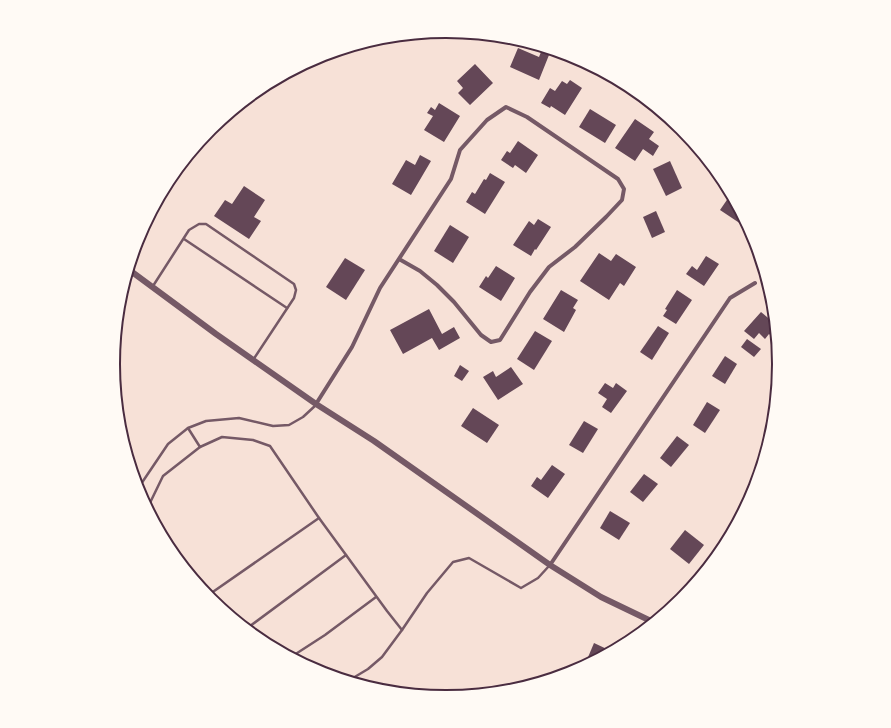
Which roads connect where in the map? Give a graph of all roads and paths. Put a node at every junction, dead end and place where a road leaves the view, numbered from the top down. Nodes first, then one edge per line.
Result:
1 (184, 239) junction
2 (399, 259) junction
3 (133, 273) edge
4 (755, 283) dead end
5 (152, 287) junction
6 (287, 308) junction
7 (253, 360) junction
8 (316, 404) junction
9 (188, 428) junction
10 (200, 447) junction
11 (142, 484) edge
12 (150, 502) edge
13 (319, 518) junction
14 (346, 555) junction
15 (550, 565) junction
16 (212, 592) edge
17 (376, 597) junction
18 (648, 619) edge
19 (251, 626) edge
20 (402, 630) junction
21 (296, 654) edge
22 (355, 677) edge

1 - 5 lane
1 - 6 lane
1 - 6 lane
2 - 2 street
2 - 8 street
3 - 5 street
4 - 15 street
5 - 7 street
6 - 7 lane
7 - 8 street
8 - 9 lane
8 - 15 street
9 - 10 lane
9 - 11 lane
10 - 12 lane
10 - 13 lane
13 - 14 lane
13 - 16 lane
14 - 17 lane
14 - 19 lane
15 - 18 street
15 - 20 lane
17 - 20 lane
17 - 21 lane
20 - 22 lane

